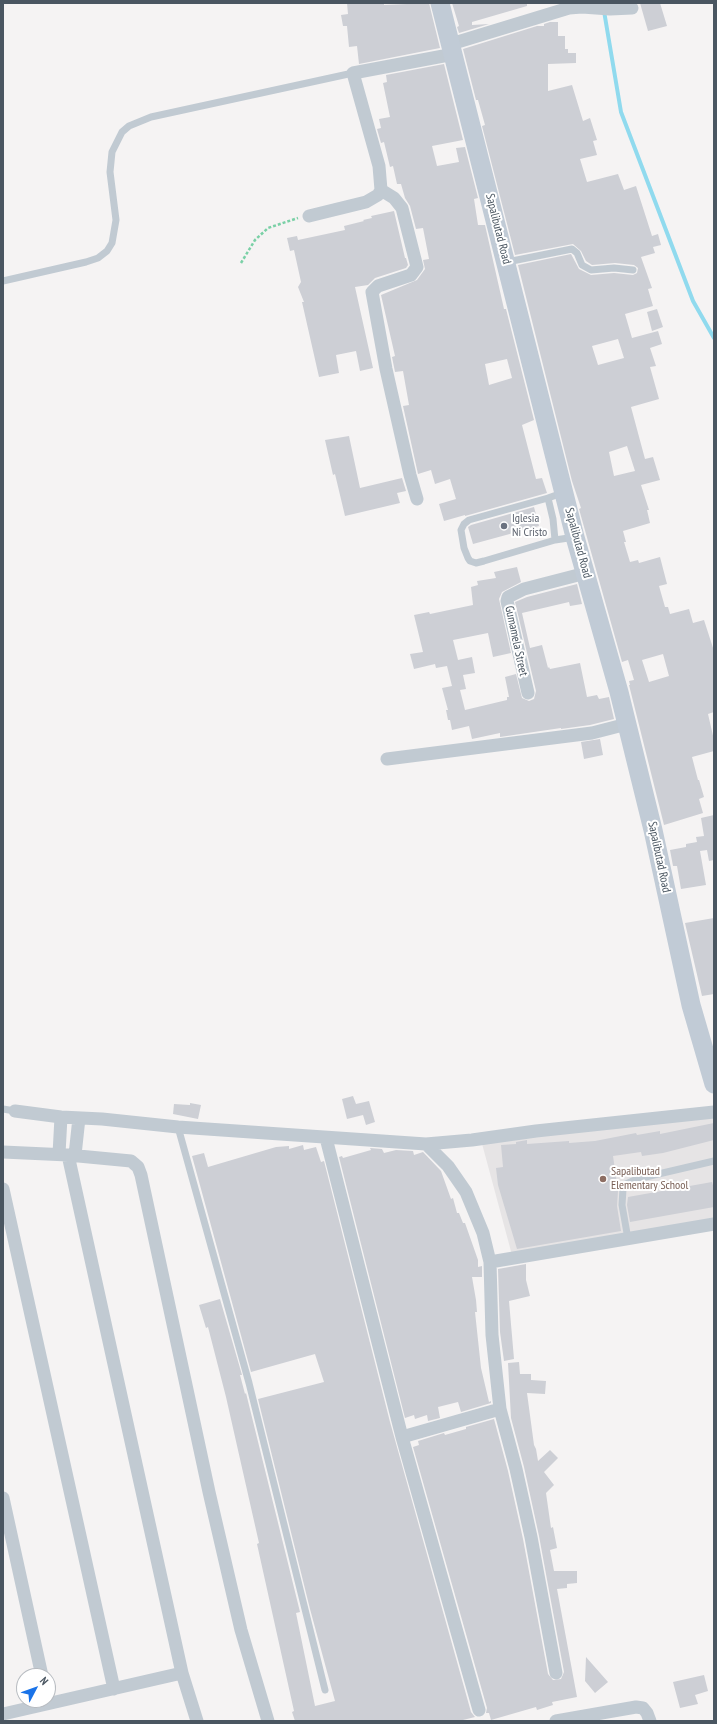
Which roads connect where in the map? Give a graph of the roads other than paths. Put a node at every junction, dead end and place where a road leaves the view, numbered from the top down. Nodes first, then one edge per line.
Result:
1 (440, 3) edge
2 (632, 8) dead end
3 (453, 49) junction
4 (354, 73) junction
5 (381, 190) junction
6 (308, 216) road end
7 (507, 262) junction
8 (633, 270) dead end
9 (3, 281) edge
10 (557, 495) junction
11 (417, 499) dead end
12 (575, 537) junction
13 (555, 540) junction
14 (586, 573) junction
15 (528, 693) dead end
16 (627, 724) junction
17 (388, 759) dead end
18 (714, 1084) edge
19 (9, 1110) edge
20 (714, 1112) edge
21 (61, 1117) junction
22 (79, 1118) junction
23 (178, 1127) junction
24 (326, 1138) junction
25 (426, 1144) junction
26 (3, 1152) edge
27 (67, 1155) junction
28 (714, 1161) edge
29 (3, 1189) edge
30 (714, 1224) edge
31 (628, 1238) junction
32 (490, 1262) junction
33 (500, 1409) junction
34 (402, 1437) junction
35 (3, 1498) edge
36 (40, 1668) edge
37 (182, 1673) junction
38 (556, 1673) dead end
39 (114, 1689) junction
40 (325, 1690) dead end
41 (56, 1700) edge
42 (26, 1708) edge
43 (479, 1710) dead end
44 (3, 1714) edge
45 (197, 1721) edge
46 (268, 1721) edge
47 (556, 1721) edge
48 (650, 1721) edge

1 - 3 street, Sapalibutad Road
2 - 3 street
3 - 4 street
3 - 7 street, Sapalibutad Road
4 - 5 street
4 - 9 lane
5 - 6 street
5 - 11 street
7 - 8 lane
7 - 10 street, Sapalibutad Road
10 - 12 street, Sapalibutad Road
10 - 13 lane
10 - 13 lane
12 - 13 lane
12 - 14 street, Sapalibutad Road
14 - 15 street, Gumamela Street
14 - 16 street, Sapalibutad Road
16 - 17 street
16 - 18 street, Sapalibutad Road
19 - 21 street
20 - 25 street
21 - 22 street
21 - 27 street
22 - 23 street
22 - 27 street
23 - 24 street
23 - 40 lane
24 - 25 street
24 - 34 street
25 - 32 street
26 - 27 street
27 - 37 street
27 - 46 street
28 - 31 lane
29 - 39 street
30 - 31 street
31 - 32 street
32 - 33 street
33 - 34 street
33 - 38 street
34 - 43 street
35 - 36 street
37 - 39 street
37 - 45 street
39 - 41 street
42 - 44 street
47 - 48 street

